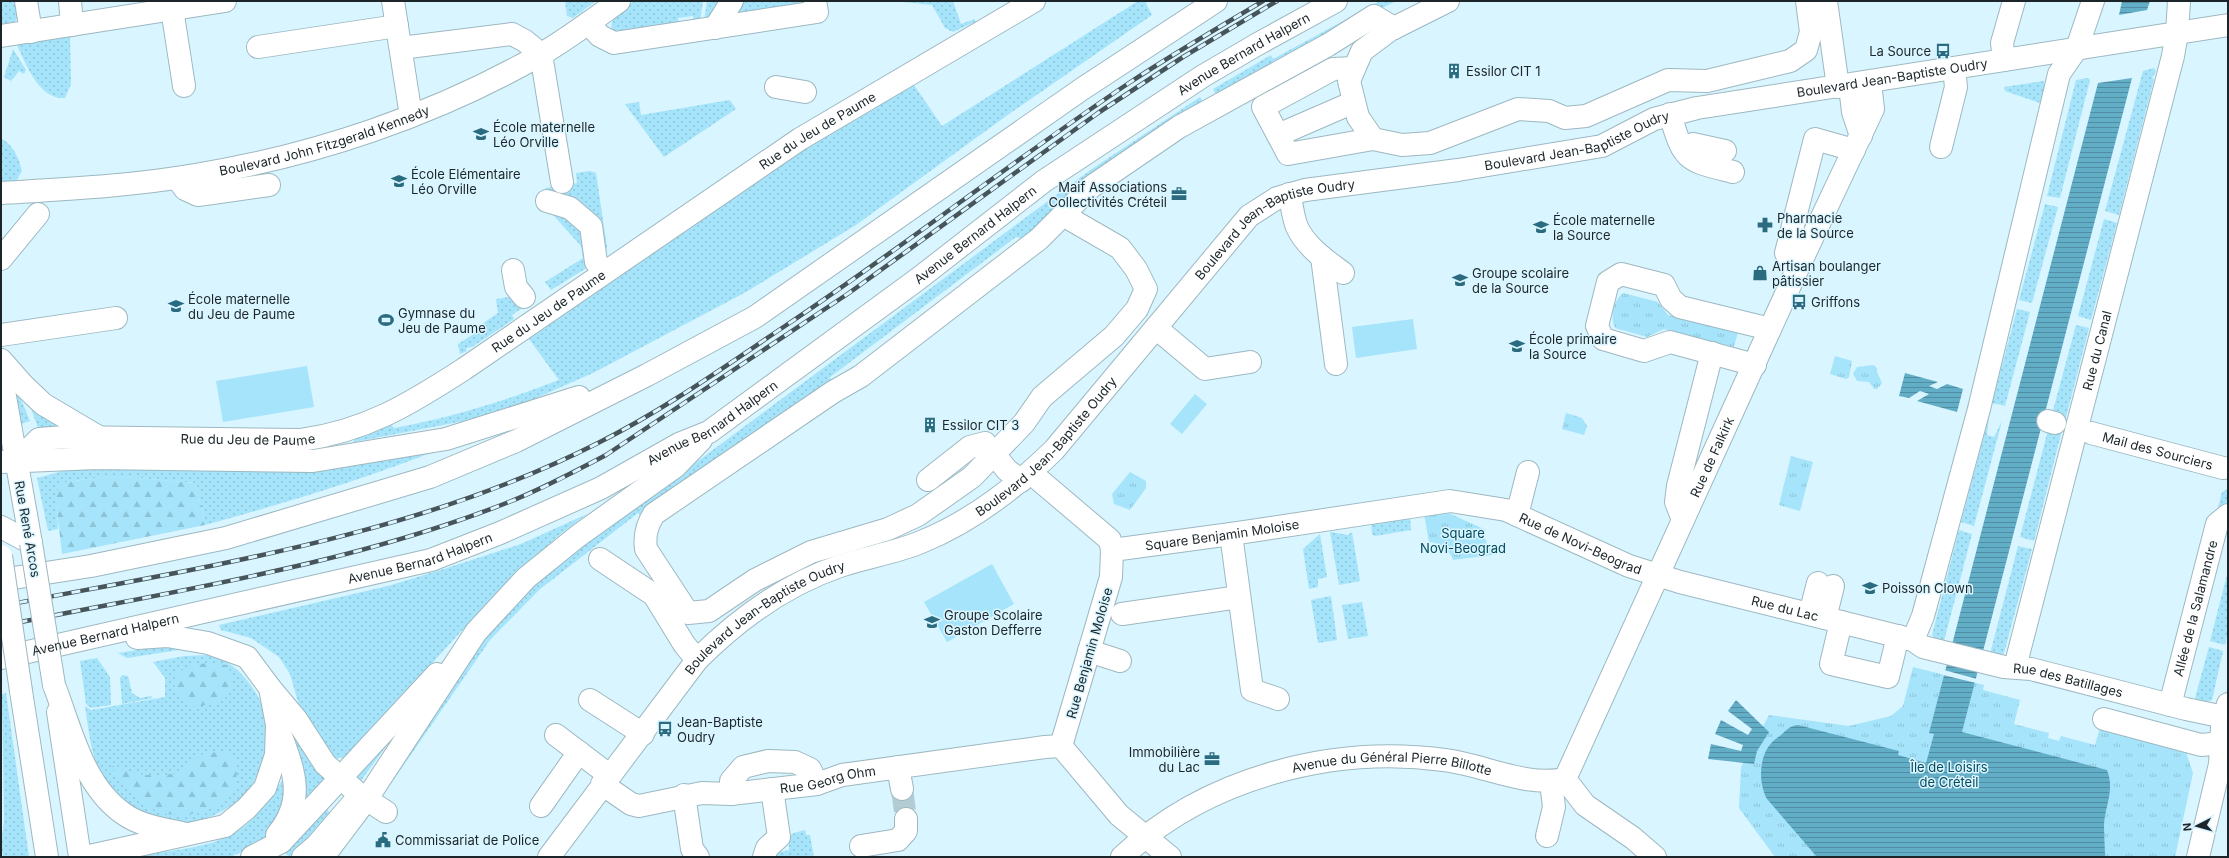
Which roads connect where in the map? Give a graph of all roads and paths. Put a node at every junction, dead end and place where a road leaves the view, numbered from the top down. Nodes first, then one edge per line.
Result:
1 (26, 1) edge
2 (70, 1) edge
3 (225, 1) edge
4 (393, 1) edge
5 (619, 1) edge
6 (732, 1) edge
7 (815, 1) edge
8 (1034, 1) edge
9 (1216, 1) edge
10 (1336, 1) edge
11 (1448, 1) edge
12 (1807, 1) edge
13 (1826, 1) edge
14 (2014, 1) edge
15 (2093, 1) edge
16 (2178, 1) edge
17 (197, 3) edge
18 (159, 8) edge
19 (114, 10) edge
20 (588, 24) junction
21 (72, 25) junction
22 (2228, 25) edge
23 (397, 26) junction
24 (715, 28) junction
25 (1394, 28) junction
26 (31, 32) junction
27 (2177, 33) junction
28 (1, 36) edge
29 (1376, 41) junction
30 (1328, 45) junction
31 (258, 47) dead end
32 (400, 48) junction
33 (2077, 48) junction
34 (541, 54) junction
35 (2004, 60) junction
36 (1964, 67) junction
37 (1354, 68) junction
38 (2063, 68) junction
39 (1690, 81) junction
40 (1853, 85) junction
41 (184, 86) dead end
42 (776, 87) dead end
43 (804, 92) dead end
44 (1354, 102) junction
45 (1697, 108) junction
46 (1670, 114) junction
47 (411, 116) junction
48 (1278, 135) junction
49 (1373, 139) junction
50 (1857, 143) junction
51 (1682, 147) junction
52 (1941, 147) dead end
53 (1725, 151) dead end
54 (1733, 172) dead end
55 (177, 178) junction
56 (562, 182) dead end
57 (269, 185) dead end
58 (1, 193) edge
59 (1290, 194) junction
60 (547, 201) dead end
61 (38, 214) dead end
62 (1063, 215) junction
63 (1322, 257) junction
64 (1, 259) edge
65 (513, 270) dead end
66 (1797, 270) junction
67 (605, 272) junction
68 (1344, 273) dead end
69 (524, 297) dead end
70 (108, 324) dead end
71 (1156, 328) junction
72 (1770, 329) junction
73 (1, 335) edge
74 (1712, 353) junction
75 (1, 360) edge
76 (1250, 362) dead end
77 (1336, 364) dead end
78 (1755, 365) junction
79 (1, 374) edge
80 (647, 375) junction
81 (709, 432) junction
82 (2092, 433) dead end
83 (100, 438) junction
84 (1, 441) edge
85 (995, 453) junction
86 (9, 462) edge
87 (2223, 468) dead end
88 (1528, 472) dead end
89 (1026, 477) junction
90 (928, 480) dead end
91 (1512, 512) junction
92 (2228, 515) edge
93 (1683, 520) junction
94 (1, 527) edge
95 (1231, 534) junction
96 (31, 543) junction
97 (1120, 549) dead end
98 (1, 556) edge
99 (600, 559) dead end
100 (1657, 575) junction
101 (1, 580) edge
102 (1826, 585) dead end
103 (1239, 597) junction
104 (1122, 614) dead end
105 (1825, 618) junction
106 (476, 632) junction
107 (1905, 638) junction
108 (78, 642) junction
109 (1089, 651) junction
110 (1, 658) edge
111 (697, 660) junction
112 (1120, 661) dead end
113 (2014, 667) junction
114 (54, 685) junction
115 (270, 688) junction
116 (1278, 699) dead end
117 (590, 700) dead end
118 (2170, 705) junction
119 (2226, 709) edge
120 (2104, 720) dead end
121 (277, 726) junction
122 (643, 734) junction
123 (556, 735) dead end
124 (2222, 743) junction
125 (1061, 746) junction
126 (579, 752) junction
127 (898, 768) junction
128 (340, 777) junction
129 (606, 779) junction
130 (1558, 781) junction
131 (817, 784) junction
132 (772, 789) junction
133 (902, 789) tunnel mouth
134 (731, 794) junction
135 (684, 795) junction
136 (363, 797) junction
137 (541, 806) dead end
138 (386, 812) dead end
139 (906, 819) tunnel mouth
140 (191, 835) junction
141 (1547, 836) dead end
142 (1144, 837) junction
143 (861, 846) dead end
144 (258, 853) edge
145 (47, 857) edge
146 (80, 857) edge
147 (85, 857) edge
148 (303, 857) edge
149 (323, 857) edge
150 (548, 857) edge
151 (698, 857) edge
152 (764, 857) edge
153 (1122, 857) edge
154 (1170, 857) edge
155 (1655, 857) edge
156 (2198, 857) edge

1 - 26 main road
2 - 21 main road
3 - 17 main road
4 - 23 main road
5 - 20 main road, Boulevard John Fitzgerald Kennedy
6 - 24 main road
7 - 24 main road
8 - 67 main road, Rue du Jeu de Paume
9 - 80 main road
10 - 81 main road, Avenue Bernard Halpern
11 - 25 main road
12 - 39 main road
13 - 40 main road
14 - 35 main road
15 - 33 main road
16 - 27 main road, Rue du Canal
17 - 18 main road
18 - 19 main road
18 - 41 main road
19 - 21 main road
20 - 24 main road
20 - 34 main road, Boulevard John Fitzgerald Kennedy
21 - 26 main road
22 - 27 main road, Boulevard Jean-Baptiste Oudry
23 - 31 main road
23 - 32 main road
25 - 29 main road
25 - 30 main road
26 - 28 main road
27 - 33 main road, Boulevard Jean-Baptiste Oudry
27 - 113 main road, Rue du Canal
29 - 30 main road
29 - 37 main road
30 - 62 main road
32 - 34 main road
32 - 47 main road
33 - 35 main road, Boulevard Jean-Baptiste Oudry
33 - 38 main road
34 - 47 main road, Boulevard John Fitzgerald Kennedy
34 - 56 main road
35 - 36 main road, Boulevard Jean-Baptiste Oudry
36 - 38 main road
36 - 40 main road, Boulevard Jean-Baptiste Oudry
36 - 52 main road
37 - 44 main road
37 - 48 main road
38 - 107 main road
39 - 45 main road
39 - 49 main road
40 - 45 main road, Boulevard Jean-Baptiste Oudry
40 - 50 main road
42 - 43 main road
44 - 48 main road
44 - 49 main road
45 - 46 main road, Boulevard Jean-Baptiste Oudry
46 - 51 main road
46 - 59 main road, Boulevard Jean-Baptiste Oudry
47 - 55 main road, Boulevard John Fitzgerald Kennedy
48 - 49 main road
50 - 66 main road, Rue de Falkirk
50 - 66 main road
51 - 53 main road
51 - 54 main road
55 - 57 main road
55 - 58 main road, Boulevard John Fitzgerald Kennedy
59 - 63 main road
59 - 71 main road, Boulevard Jean-Baptiste Oudry
60 - 67 main road
61 - 64 main road
62 - 85 main road
62 - 85 main road
63 - 68 main road
63 - 77 main road
65 - 69 main road
66 - 72 main road, Rue de Falkirk
67 - 83 main road, Rue du Jeu de Paume
70 - 73 main road
71 - 76 main road
71 - 89 main road, Boulevard Jean-Baptiste Oudry
72 - 74 main road
72 - 78 main road, Rue de Falkirk
74 - 78 main road
74 - 93 main road
75 - 83 main road
78 - 93 main road, Rue de Falkirk
79 - 86 main road, Rue René Arcos
80 - 86 main road
80 - 101 main road
81 - 106 main road
81 - 108 main road, Avenue Bernard Halpern
82 - 87 main road, Mail des Sourciers
83 - 86 main road, Rue du Jeu de Paume
84 - 86 main road
85 - 89 main road, Rue Benjamin Moloise
85 - 90 main road
86 - 96 main road, Rue René Arcos
88 - 91 main road
89 - 109 main road, Rue Benjamin Moloise
89 - 111 main road, Boulevard Jean-Baptiste Oudry
91 - 95 main road, Square Benjamin Moloise
91 - 100 main road, Rue de Novi-Beograd
92 - 118 main road, Allée de la Salamandre
93 - 100 main road, Rue de Falkirk
94 - 96 main road
95 - 97 main road, Square Benjamin Moloise
95 - 103 main road
96 - 114 main road, Rue René Arcos, bridge
98 - 145 main road, bridge
99 - 111 main road
100 - 105 main road, Rue du Lac
100 - 130 main road, Rue de Falkirk
102 - 105 main road
103 - 104 main road
103 - 116 main road
105 - 107 main road, Rue du Lac
105 - 107 main road
106 - 128 main road
106 - 136 main road
107 - 113 main road, Rue des Batillages
108 - 110 main road, Avenue Bernard Halpern
108 - 115 main road
109 - 112 main road
109 - 125 main road, Rue Benjamin Moloise
111 - 122 main road, Boulevard Jean-Baptiste Oudry
113 - 118 main road, Rue des Batillages
114 - 140 main road
114 - 146 main road
115 - 121 main road
115 - 128 main road
117 - 122 main road
118 - 119 main road, Rue des Batillages
119 - 124 main road
120 - 124 main road
121 - 140 main road
121 - 144 main road
122 - 129 main road, Boulevard Jean-Baptiste Oudry
123 - 126 main road, Rue Georg Ohm
124 - 156 main road
125 - 127 main road, Rue Georg Ohm
125 - 142 main road
126 - 129 main road, Rue Georg Ohm
126 - 137 main road
127 - 131 main road, Rue Georg Ohm
127 - 133 main road
128 - 136 main road
128 - 144 main road
129 - 135 main road, Rue Georg Ohm
129 - 150 main road, Boulevard Jean-Baptiste Oudry
130 - 141 main road
130 - 142 main road, Avenue du Général Pierre Billotte
130 - 155 main road
131 - 132 main road, Rue Georg Ohm
131 - 134 main road
132 - 134 main road, Rue Georg Ohm
132 - 152 main road
134 - 135 main road, Rue Georg Ohm
135 - 151 main road
136 - 138 main road
136 - 148 main road
136 - 149 main road
139 - 143 main road
140 - 147 main road
142 - 153 main road, Avenue du Général Pierre Billotte
142 - 154 main road

